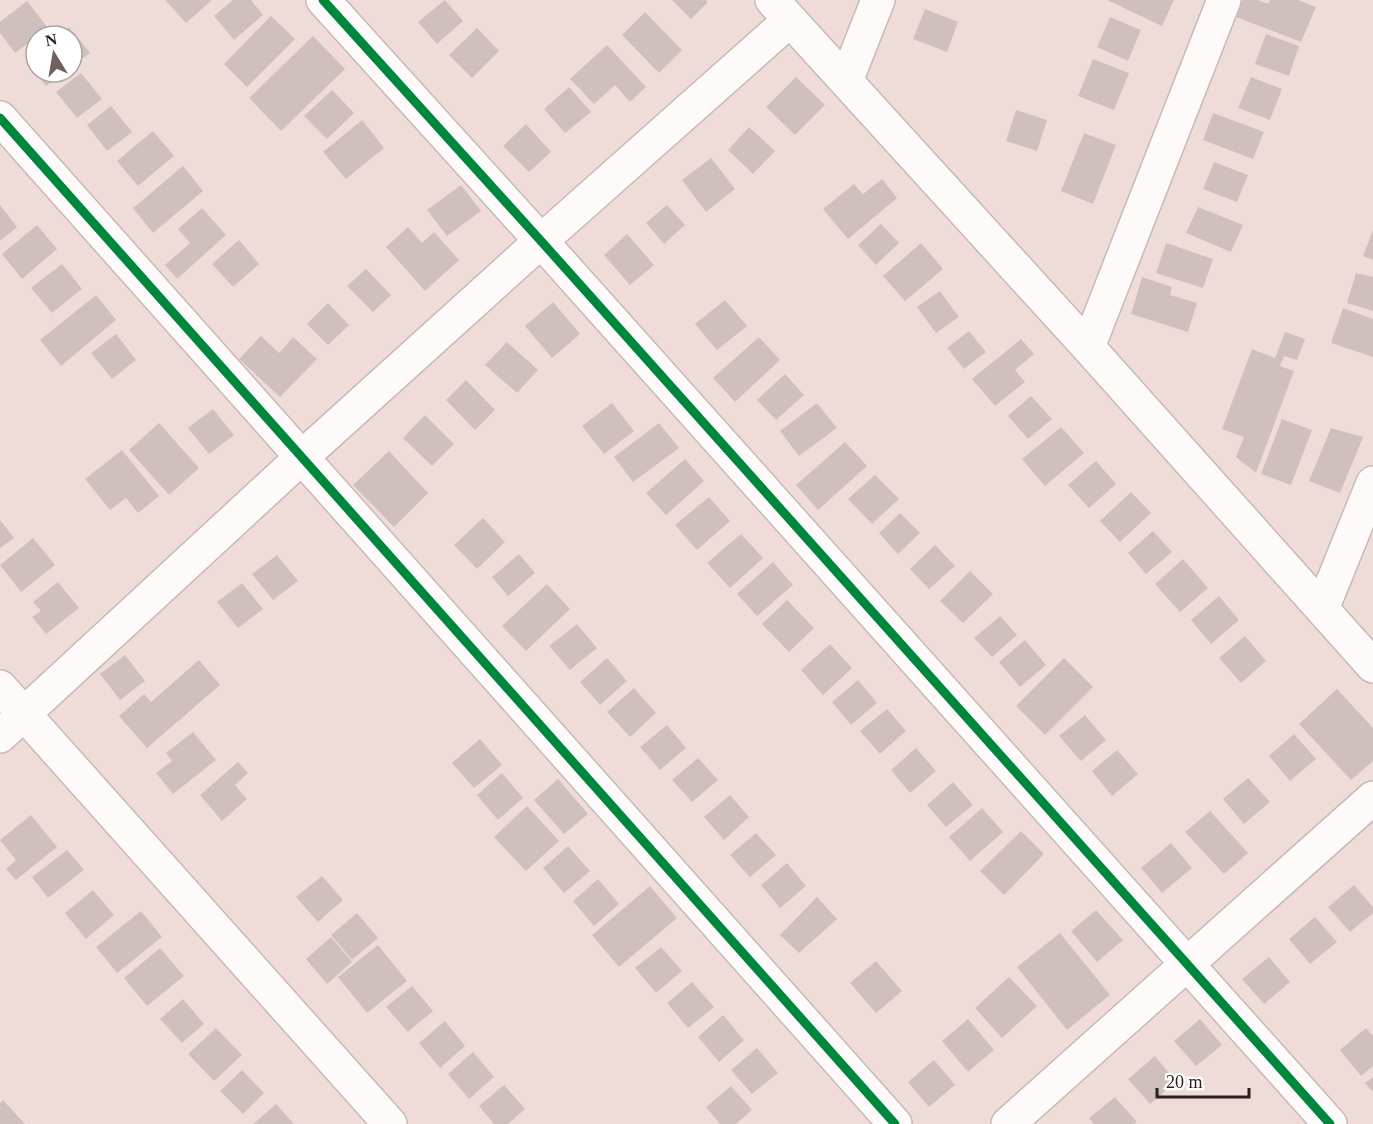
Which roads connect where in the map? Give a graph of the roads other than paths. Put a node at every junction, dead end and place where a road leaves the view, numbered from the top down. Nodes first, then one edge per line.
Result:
1 (323, 0) edge
2 (878, 0) edge
3 (1224, 0) edge
4 (781, 10) edge
5 (846, 81) junction
6 (0, 118) edge
7 (541, 241) junction
8 (1088, 347) junction
9 (302, 457) junction
10 (1373, 483) edge
11 (1322, 609) junction
12 (1373, 666) edge
13 (0, 687) edge
14 (24, 714) junction
15 (0, 736) edge
16 (1373, 798) edge
17 (1187, 965) junction
18 (390, 1124) edge
19 (895, 1124) edge
20 (1008, 1124) edge
21 (1330, 1124) edge

1 - 7 street
2 - 5 street
3 - 8 street
4 - 5 street
4 - 7 street
5 - 8 street
6 - 9 street
7 - 9 street
7 - 17 street
8 - 11 street
9 - 14 street
9 - 19 street
10 - 11 street
11 - 12 street
13 - 14 street
14 - 15 street
14 - 18 street
16 - 17 street
17 - 20 street
17 - 21 street

